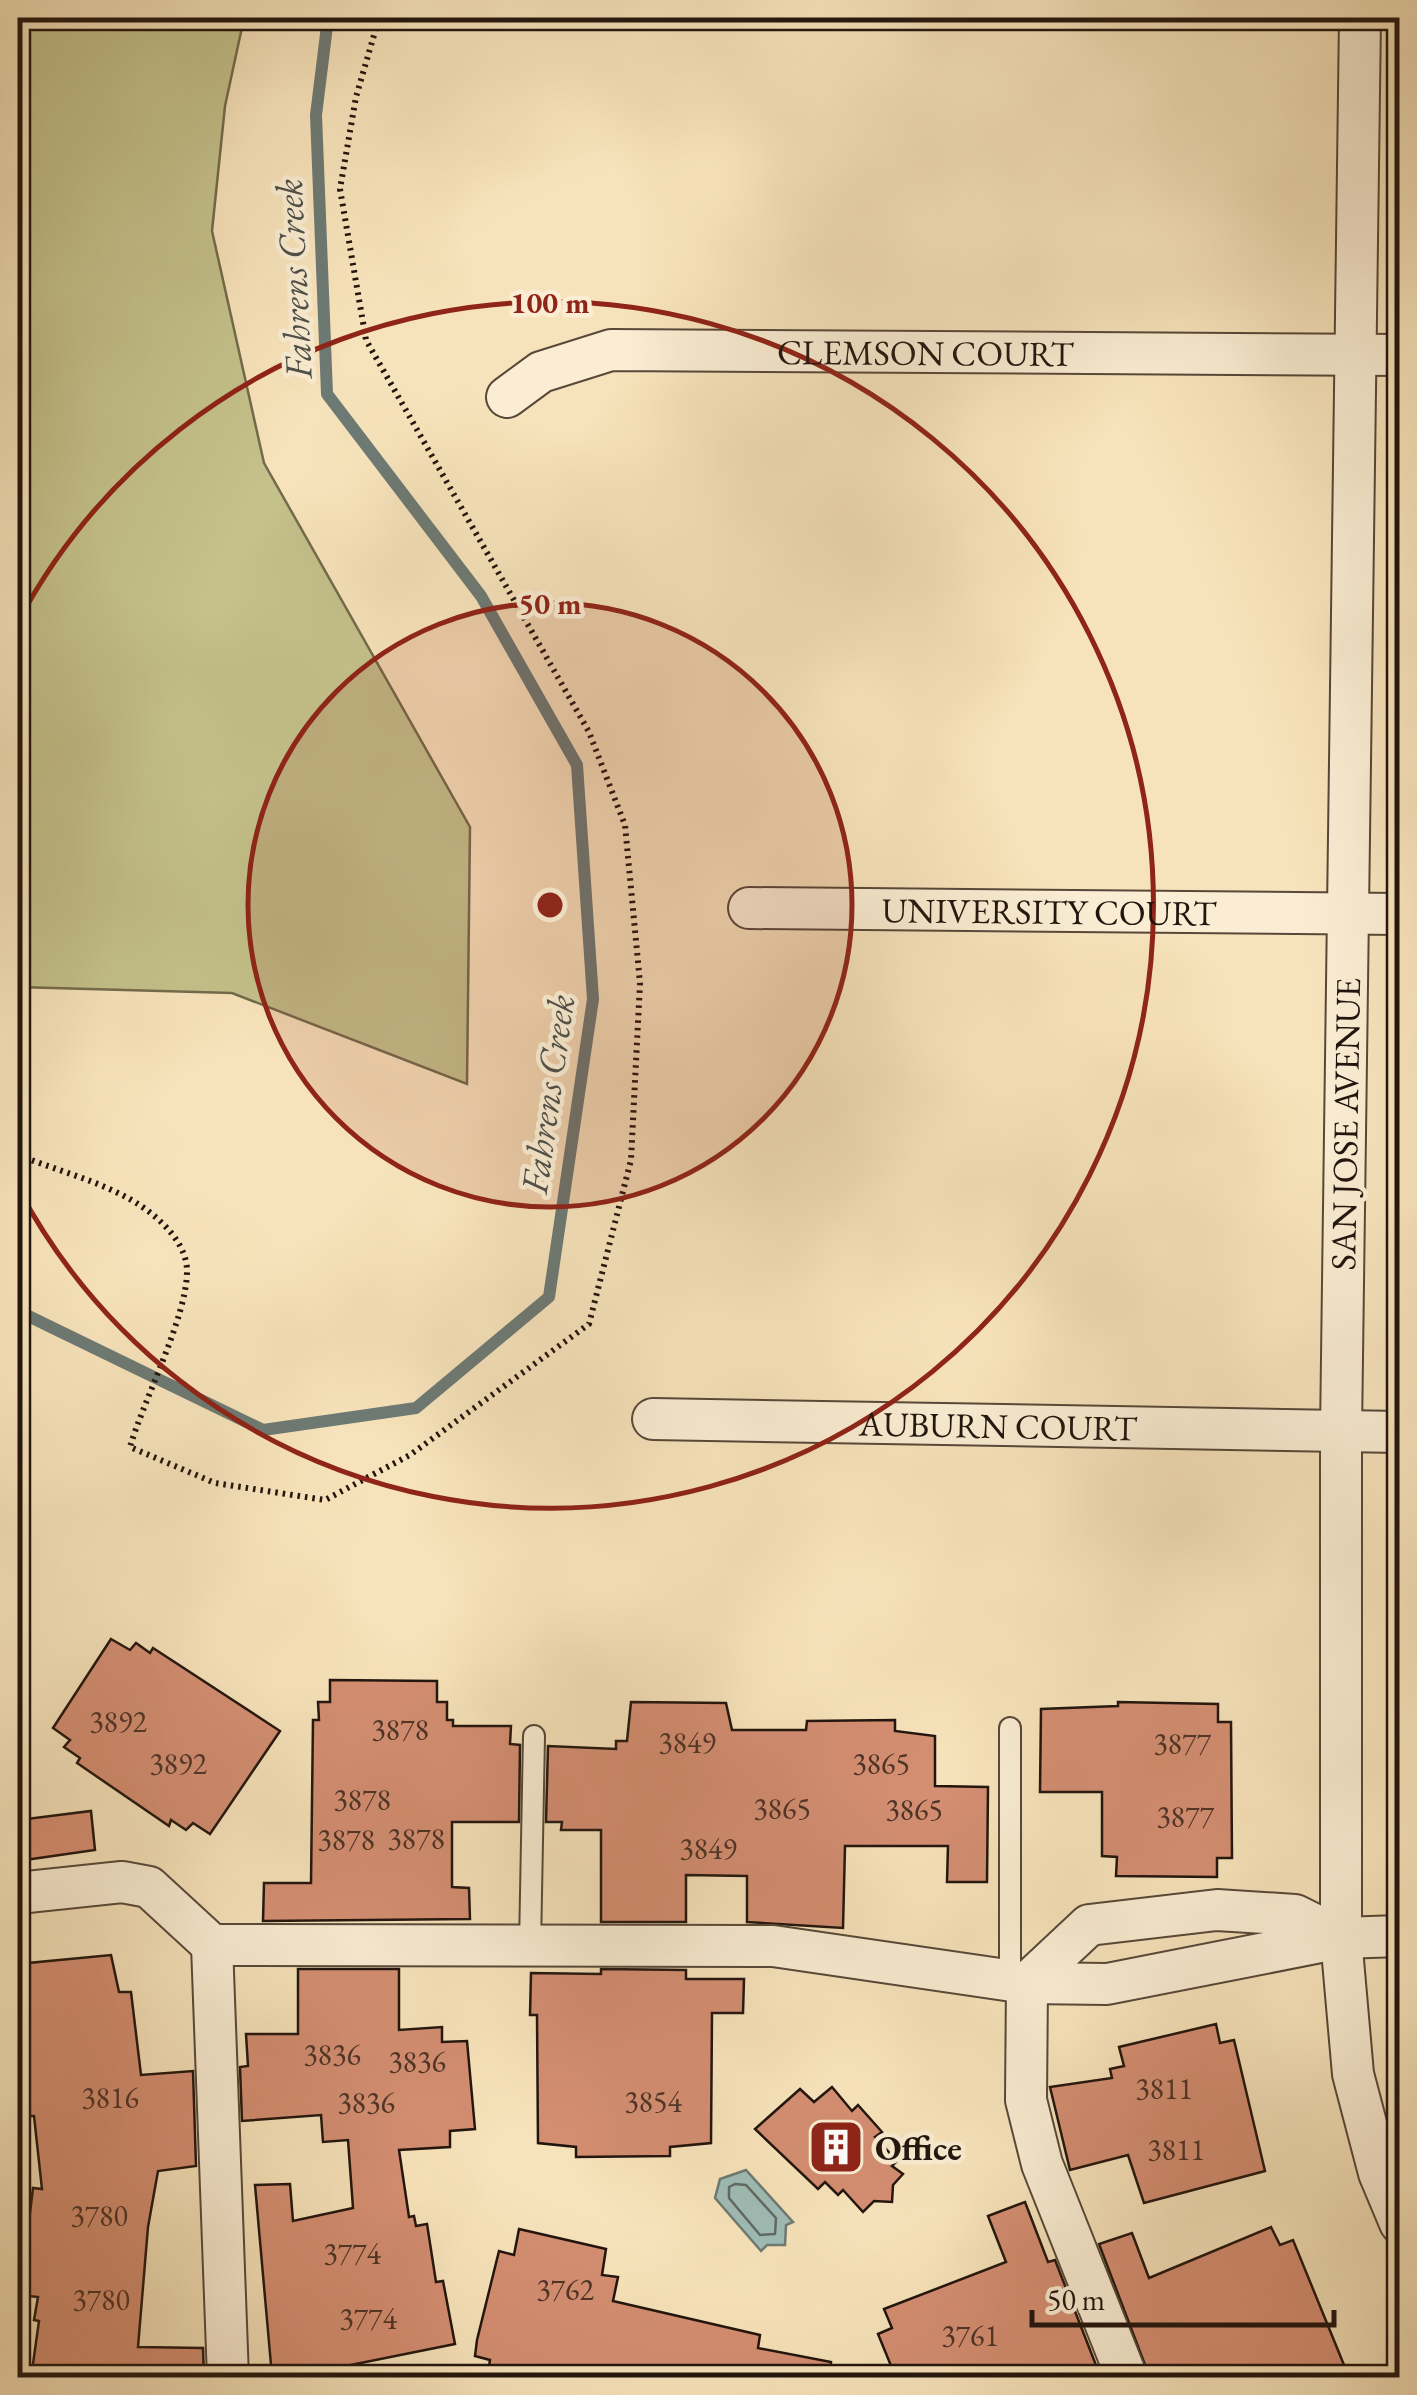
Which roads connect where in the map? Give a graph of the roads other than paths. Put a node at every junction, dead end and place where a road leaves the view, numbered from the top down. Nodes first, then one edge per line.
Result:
1 (1360, 18) edge
2 (1356, 355) junction
3 (1400, 356) edge
4 (507, 397) dead end
5 (749, 908) dead end
6 (1348, 914) junction
7 (1400, 914) edge
8 (653, 1419) dead end
9 (1340, 1432) junction
10 (1400, 1432) edge
11 (1010, 1728) dead end
12 (534, 1736) dead end
13 (18, 1892) edge
14 (1400, 1936) edge
15 (1340, 1938) junction
16 (212, 1945) junction
17 (530, 1946) junction
18 (1019, 1982) junction
19 (1400, 2222) edge
20 (228, 2378) edge
21 (1127, 2378) edge

1 - 2 street, SAN JOSE AVENUE
2 - 3 street, CLEMSON COURT
2 - 4 street, CLEMSON COURT
2 - 6 street, SAN JOSE AVENUE
5 - 6 street, UNIVERSITY COURT
6 - 7 street, UNIVERSITY COURT
6 - 9 street, SAN JOSE AVENUE
8 - 9 street, AUBURN COURT
9 - 10 street, AUBURN COURT
9 - 15 street, SAN JOSE AVENUE
11 - 18 lane
12 - 17 lane
13 - 16 street
14 - 15 street
15 - 18 street
15 - 18 street
15 - 19 street, SAN JOSE AVENUE
16 - 17 street
16 - 20 street
17 - 18 street
18 - 21 street

